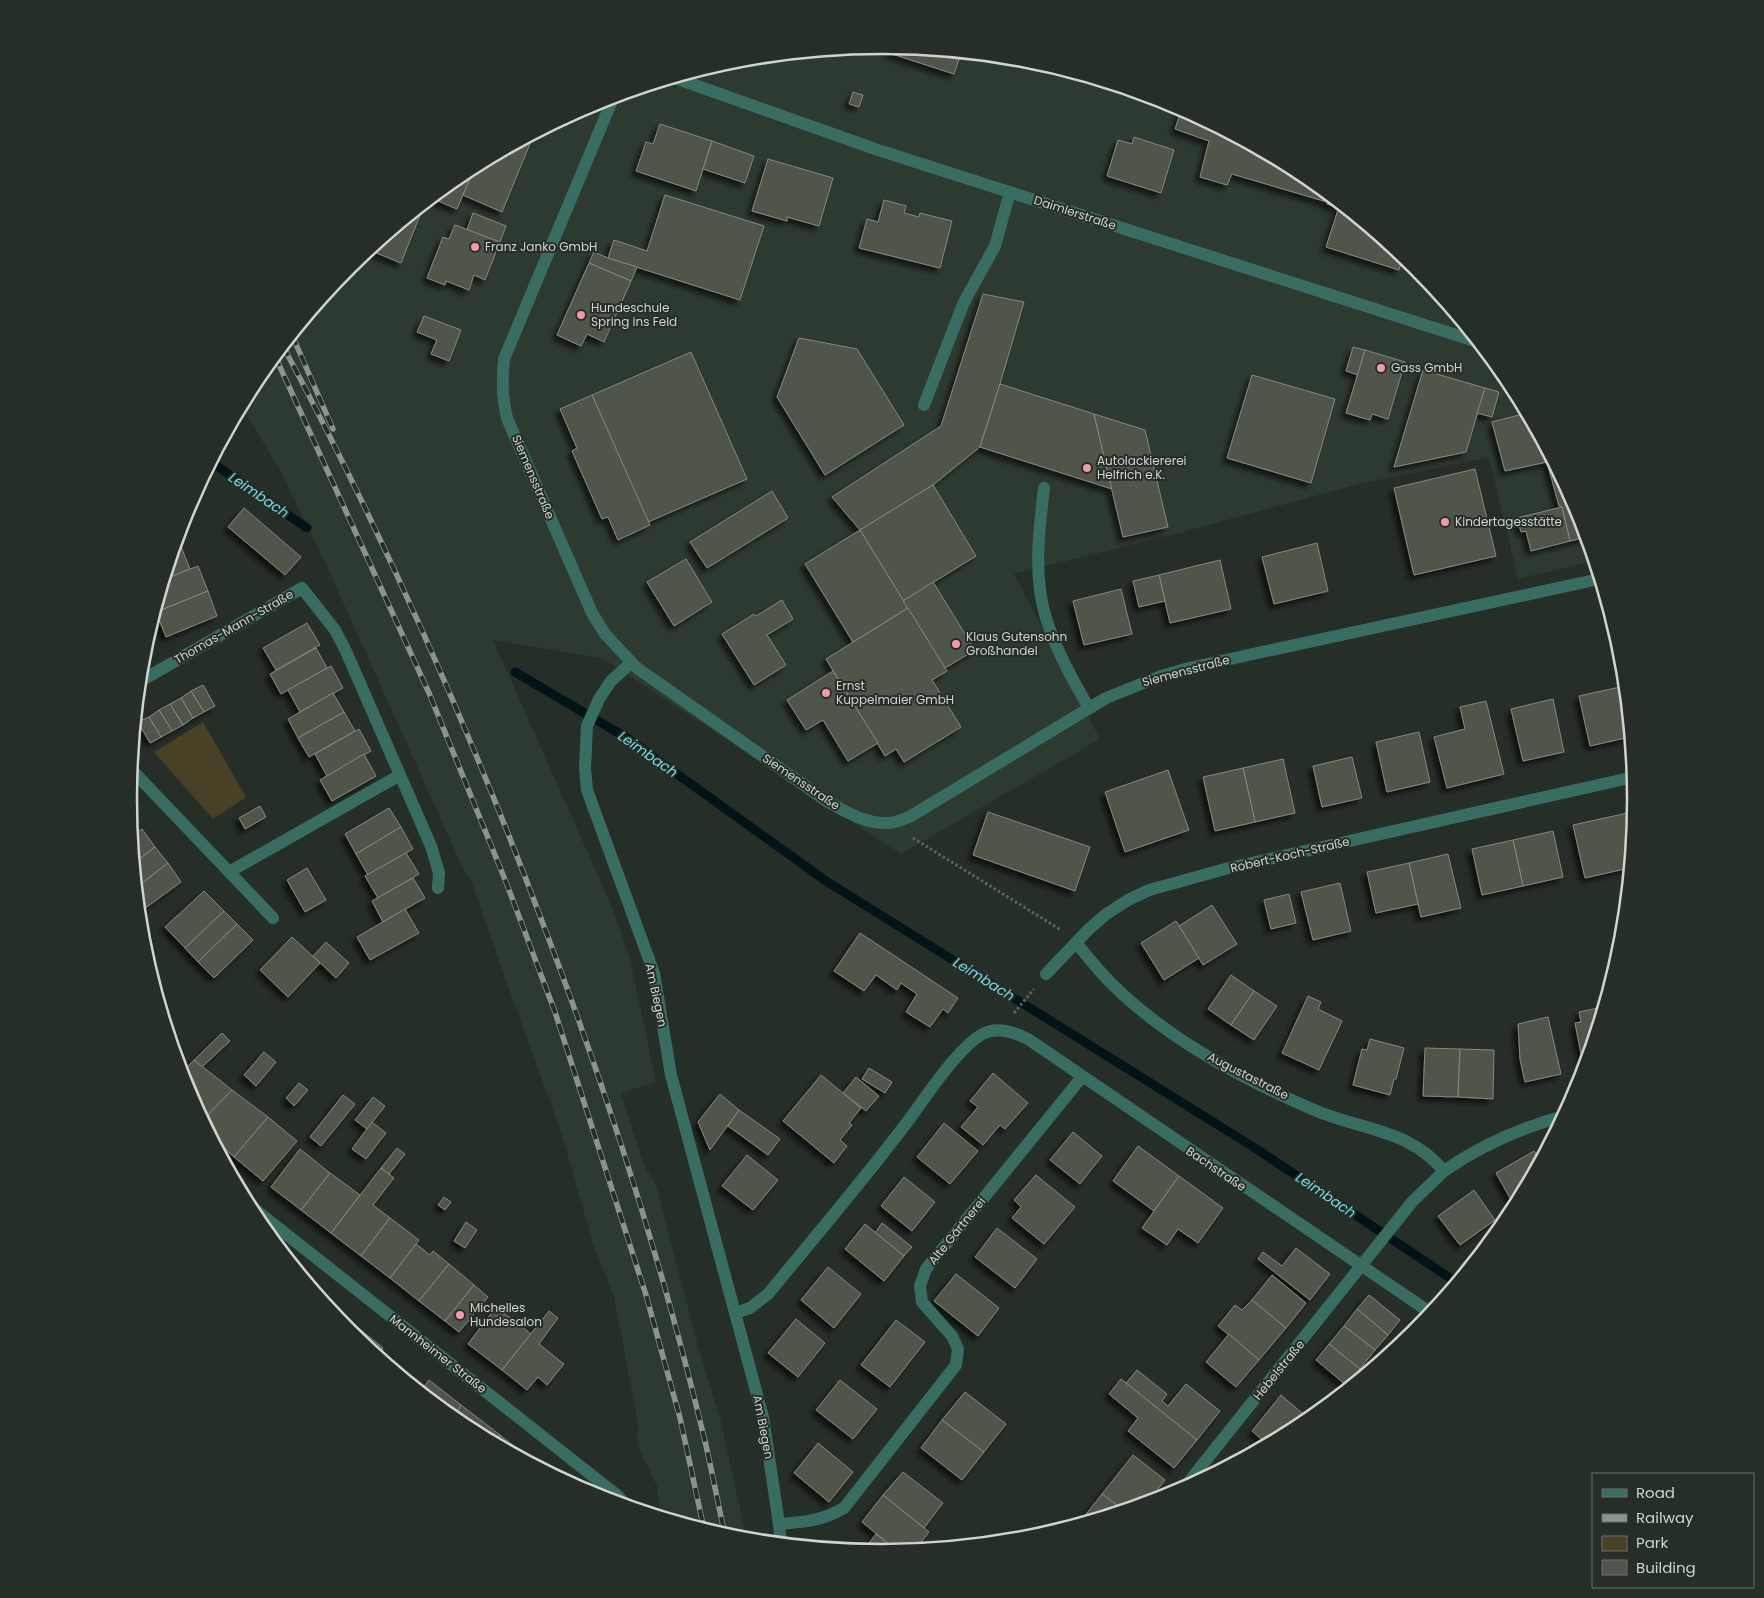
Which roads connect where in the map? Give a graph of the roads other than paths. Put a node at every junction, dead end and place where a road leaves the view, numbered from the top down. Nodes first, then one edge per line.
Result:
1 (683, 81) edge
2 (610, 105) edge
3 (1010, 192) junction
4 (1468, 339) edge
5 (924, 405) dead end
6 (1044, 488) dead end
7 (1594, 579) edge
8 (631, 663) junction
9 (147, 678) edge
10 (1089, 708) junction
11 (400, 775) junction
12 (137, 776) edge
13 (1627, 779) edge
14 (229, 872) junction
15 (438, 888) dead end
16 (273, 918) dead end
17 (1076, 942) junction
18 (1046, 974) road end
19 (1082, 1077) junction
20 (1555, 1118) edge
21 (1444, 1171) junction
22 (265, 1218) edge
23 (1361, 1267) junction
24 (1425, 1309) edge
25 (736, 1313) junction
26 (1194, 1475) edge
27 (615, 1495) edge
28 (779, 1524) junction
29 (780, 1537) edge

1 - 3 street, Daimlerstraße
2 - 8 street, Siemensstraße
3 - 4 street, Daimlerstraße
3 - 5 street
6 - 10 street
7 - 10 street, Siemensstraße
8 - 10 street, Siemensstraße
8 - 25 street, Am Biegen
9 - 11 street, Thomas-Mann-Straße
11 - 14 street
11 - 15 street, Thomas-Mann-Straße
12 - 14 street
13 - 17 street, Robert-Koch-Straße
14 - 16 street
17 - 18 street, Robert-Koch-Straße
17 - 21 street, Augustastraße
19 - 23 street, Bachstraße
19 - 25 street, Bachstraße
19 - 28 street, Alte Gärtnerei
20 - 21 street
21 - 23 street, Hebelstraße
22 - 27 street, Mannheimer Straße
23 - 24 street, Bachstraße
23 - 26 street, Hebelstraße
25 - 28 street, Am Biegen
28 - 29 street, Am Biegen

